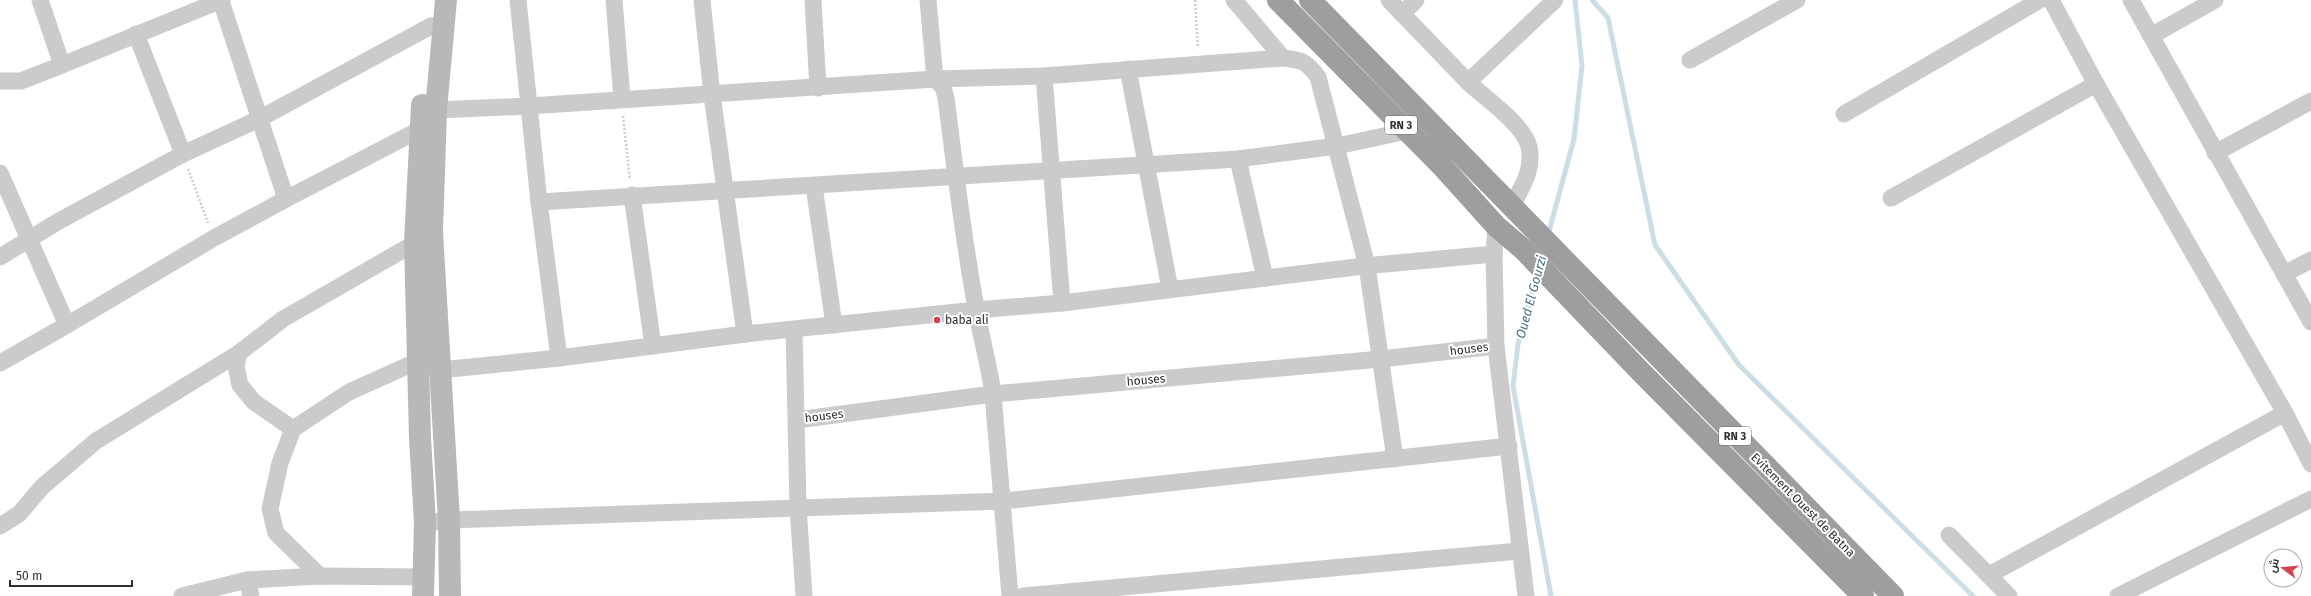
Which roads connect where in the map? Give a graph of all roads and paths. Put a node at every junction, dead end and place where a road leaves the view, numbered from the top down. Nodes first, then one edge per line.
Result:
1 (40, 0) edge
2 (222, 0) edge
3 (432, 0) edge
4 (446, 0) edge
5 (518, 0) edge
6 (614, 0) edge
7 (702, 0) edge
8 (813, 0) edge
9 (928, 0) edge
10 (1194, 0) edge
11 (1234, 0) edge
12 (1278, 0) edge
13 (1310, 0) edge
14 (1389, 0) edge
15 (1416, 0) edge
16 (1555, 0) edge
17 (1797, 0) edge
18 (2040, 0) edge
19 (2051, 0) edge
20 (2131, 0) edge
21 (2215, 0) edge
22 (1402, 14) junction
23 (437, 26) junction
24 (136, 34) junction
25 (2151, 36) junction
26 (1319, 41) junction
27 (1283, 58) junction
28 (1690, 60) dead end
29 (1200, 63) junction
30 (62, 65) junction
31 (1308, 65) junction
32 (1128, 69) junction
33 (1044, 76) junction
34 (936, 79) junction
35 (0, 81) edge
36 (1468, 82) junction
37 (2096, 84) junction
38 (818, 88) junction
39 (712, 95) junction
40 (622, 99) junction
41 (2311, 101) edge
42 (529, 106) junction
43 (436, 110) junction
44 (1844, 114) dead end
45 (259, 119) junction
46 (419, 130) junction
47 (1407, 131) junction
48 (1337, 146) junction
49 (2215, 153) junction
50 (183, 154) junction
51 (1238, 160) junction
52 (1148, 165) junction
53 (1051, 171) junction
54 (0, 173) edge
55 (955, 176) junction
56 (814, 186) junction
57 (725, 190) junction
58 (632, 195) junction
59 (1891, 198) dead end
60 (286, 199) junction
61 (539, 202) junction
62 (1512, 206) junction
63 (1496, 226) junction
64 (214, 238) junction
65 (28, 241) junction
66 (415, 243) junction
67 (1494, 254) junction
68 (0, 257) edge
69 (2311, 260) edge
70 (1367, 266) junction
71 (2284, 274) junction
72 (1265, 278) junction
73 (1170, 289) junction
74 (1062, 303) junction
75 (976, 310) junction
76 (2311, 322) edge
77 (67, 325) junction
78 (834, 326) junction
79 (794, 330) junction
80 (745, 334) junction
81 (653, 346) junction
82 (1496, 346) junction
83 (239, 353) junction
84 (559, 358) junction
85 (1381, 359) junction
86 (418, 361) junction
87 (0, 363) edge
88 (440, 370) junction
89 (994, 394) junction
90 (2285, 413) junction
91 (797, 420) junction
92 (293, 429) junction
93 (1509, 446) junction
94 (1395, 459) junction
95 (2311, 464) edge
96 (2311, 499) edge
97 (1004, 501) junction
98 (798, 507) junction
99 (449, 520) junction
100 (425, 523) junction
101 (0, 526) edge
102 (1949, 536) dead end
103 (1519, 551) junction
104 (1989, 575) junction
105 (320, 576) junction
106 (424, 586) edge
107 (249, 588) edge
108 (182, 596) edge
109 (450, 596) edge
110 (804, 596) edge
111 (1010, 596) edge
112 (1023, 596) edge
113 (1526, 596) edge
114 (1863, 596) edge
115 (1893, 596) edge
116 (2009, 596) edge
117 (2118, 596) edge

1 - 30 street
2 - 24 street
2 - 45 street
3 - 23 main road
4 - 23 main road
5 - 42 street
6 - 40 street
7 - 39 street
8 - 38 street
9 - 34 street
10 - 29 path
11 - 27 street
12 - 26 highway, RN 3
13 - 62 highway, RN 3
14 - 22 street
15 - 22 street
16 - 36 street
17 - 28 street
18 - 44 street
19 - 37 street
20 - 25 street
21 - 25 street
22 - 36 street
23 - 43 main road
23 - 45 street
23 - 46 main road
24 - 30 street
24 - 50 street
25 - 49 street
26 - 31 street
26 - 47 highway, RN 3
27 - 29 street
27 - 31 street
29 - 32 street
30 - 35 street
31 - 48 street
32 - 33 street
32 - 52 street
33 - 34 street
33 - 53 street
34 - 38 street
34 - 55 street
36 - 62 street
37 - 59 street
37 - 90 street
38 - 39 street
39 - 40 street
39 - 57 street
40 - 42 street
40 - 58 path
41 - 49 street
42 - 43 street
42 - 61 street
43 - 88 main road
45 - 50 street
45 - 60 street
46 - 60 street
46 - 66 main road
47 - 48 street
47 - 63 highway, RN 3
48 - 51 street
48 - 70 street
49 - 71 street
50 - 64 path
50 - 65 street
51 - 52 street
51 - 72 street
52 - 53 street
52 - 73 street
53 - 55 street
53 - 74 street
54 - 65 street
55 - 56 street
55 - 75 street
56 - 57 street
56 - 78 street
57 - 58 street
57 - 80 street
58 - 61 street
58 - 81 street
60 - 64 street
61 - 84 street
62 - 115 highway, Evitement Ouest de Batna / RN 3
63 - 67 street
63 - 114 highway, Evitement Ouest de Batna / RN 3
64 - 77 street
65 - 68 street
65 - 77 street
66 - 83 street
66 - 86 main road
67 - 70 street
67 - 82 street
69 - 71 street
70 - 72 street
70 - 85 street
71 - 76 street
72 - 73 street
73 - 74 street
74 - 75 street
75 - 78 street
75 - 89 street
77 - 87 street
78 - 79 street
79 - 80 street
79 - 91 street
80 - 81 street
81 - 84 street
82 - 85 street, houses
82 - 93 street
83 - 92 street
83 - 101 street
84 - 88 street
85 - 89 street, houses
85 - 94 street
86 - 88 street
86 - 92 street
86 - 100 main road
88 - 99 main road
89 - 91 street, houses
89 - 97 street
90 - 95 street
90 - 104 street
91 - 98 street
92 - 105 street
93 - 94 street
93 - 103 street
94 - 97 street
96 - 117 street
97 - 98 street
97 - 111 street
98 - 99 street
98 - 110 street
99 - 100 street
99 - 109 main road
100 - 106 main road
102 - 104 street
103 - 112 street
103 - 113 street
104 - 116 street
105 - 106 street
105 - 107 street
107 - 108 street

